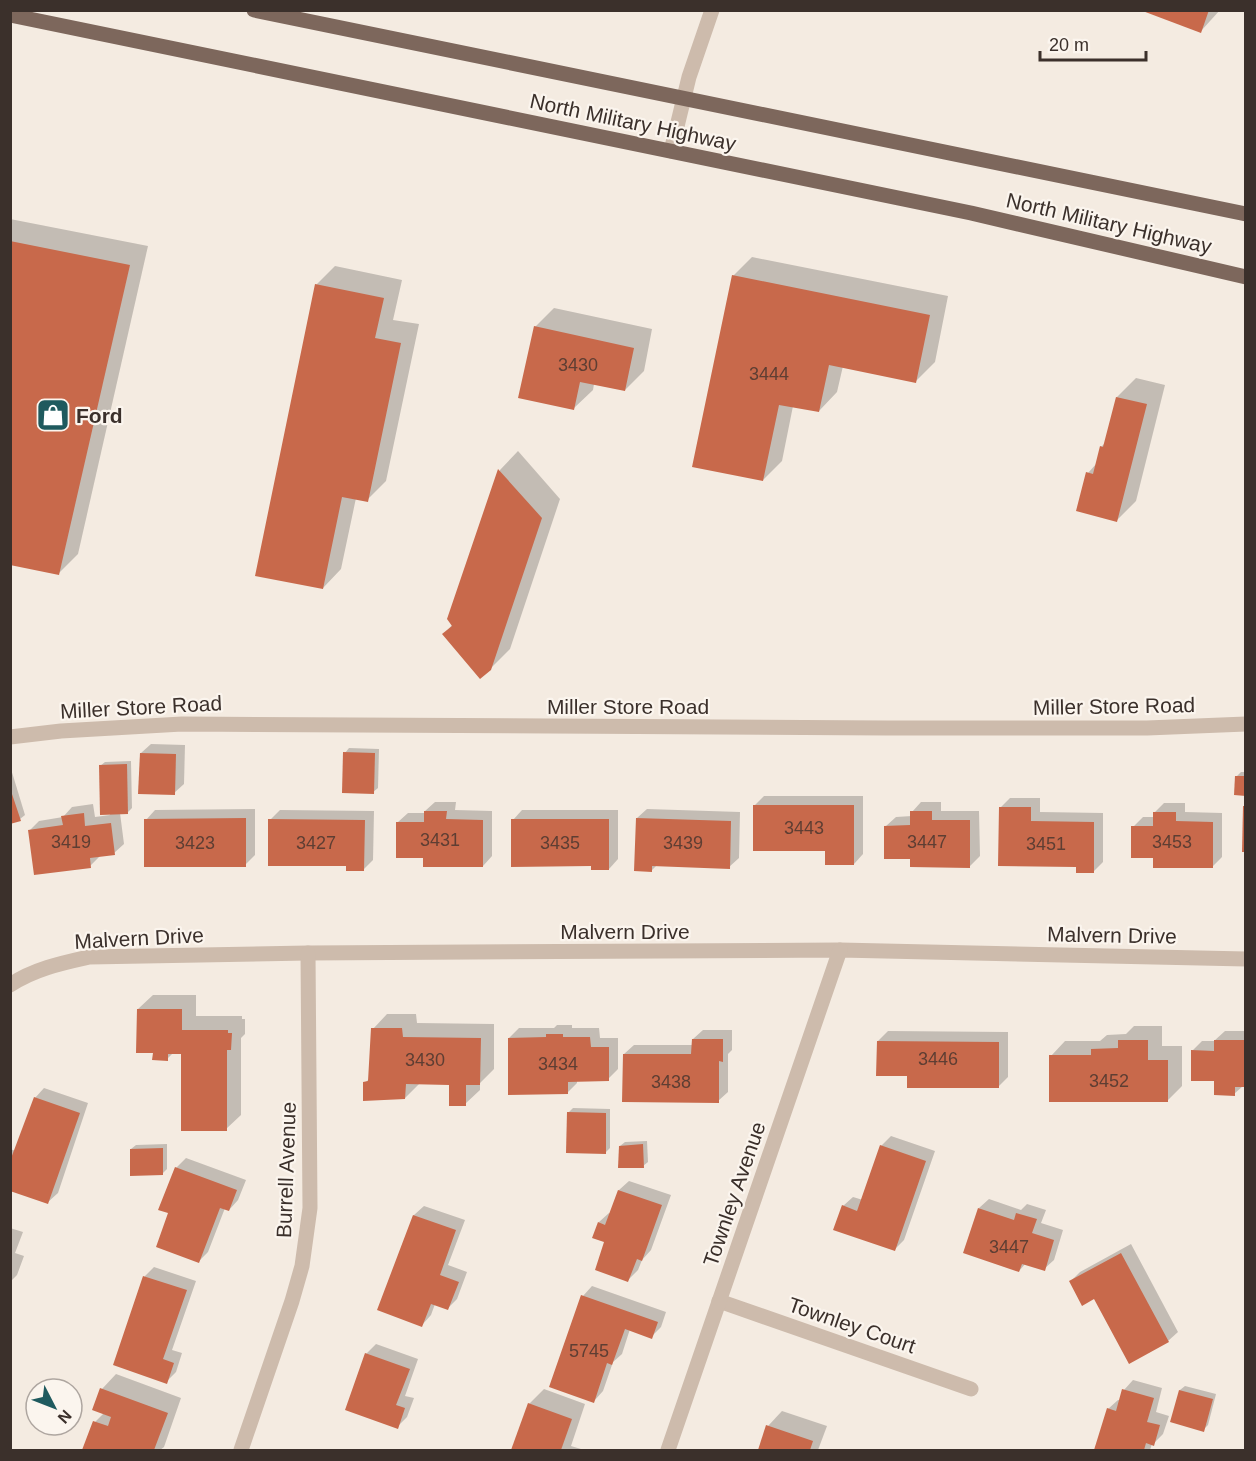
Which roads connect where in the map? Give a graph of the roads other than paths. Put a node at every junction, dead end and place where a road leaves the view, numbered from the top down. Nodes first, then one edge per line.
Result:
1 (254, 10) edge
2 (712, 10) edge
3 (10, 15) edge
4 (683, 99) junction
5 (671, 151) junction
6 (1245, 214) edge
7 (1245, 277) edge
8 (1245, 724) edge
9 (10, 737) edge
10 (840, 950) junction
11 (308, 953) junction
12 (1245, 958) edge
13 (10, 985) edge
14 (719, 1301) junction
15 (971, 1389) dead end
16 (241, 1450) edge
17 (668, 1450) edge

1 - 4 main road, North Military Highway
2 - 4 street
3 - 5 main road, North Military Highway
4 - 5 street
4 - 6 main road, North Military Highway
5 - 7 main road, North Military Highway
8 - 9 street, Miller Store Road
10 - 11 street, Malvern Drive
10 - 12 street, Malvern Drive
10 - 14 street, Townley Avenue
11 - 13 street, Malvern Drive
11 - 16 street, Burrell Avenue
14 - 15 street, Townley Court
14 - 17 street, Townley Avenue

